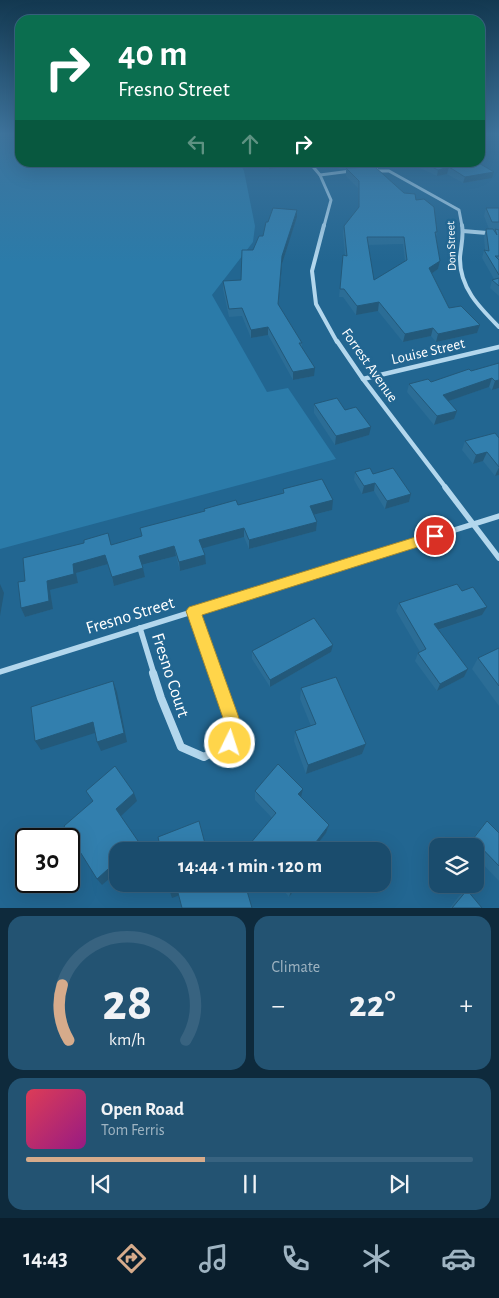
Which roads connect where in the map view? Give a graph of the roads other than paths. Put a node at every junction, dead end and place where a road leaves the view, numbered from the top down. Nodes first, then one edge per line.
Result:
1 (321, 176) edge
2 (401, 176) edge
3 (463, 231) junction
4 (499, 234) edge
5 (499, 327) edge
6 (499, 347) edge
7 (363, 379) junction
8 (499, 516) edge
9 (472, 524) junction
10 (499, 558) edge
11 (194, 611) junction
12 (140, 628) junction
13 (0, 672) edge

1 - 7 street, Forrest Avenue
2 - 3 street, Don Street
3 - 4 street
3 - 5 street, Don Street
6 - 7 street, Louise Street
7 - 9 street, Forrest Avenue
8 - 9 street, Fresno Street
9 - 10 street, Forrest Avenue
9 - 11 street, Fresno Street
11 - 12 street, Fresno Street
11 - 12 street, Fresno Court
12 - 13 street, Fresno Street

